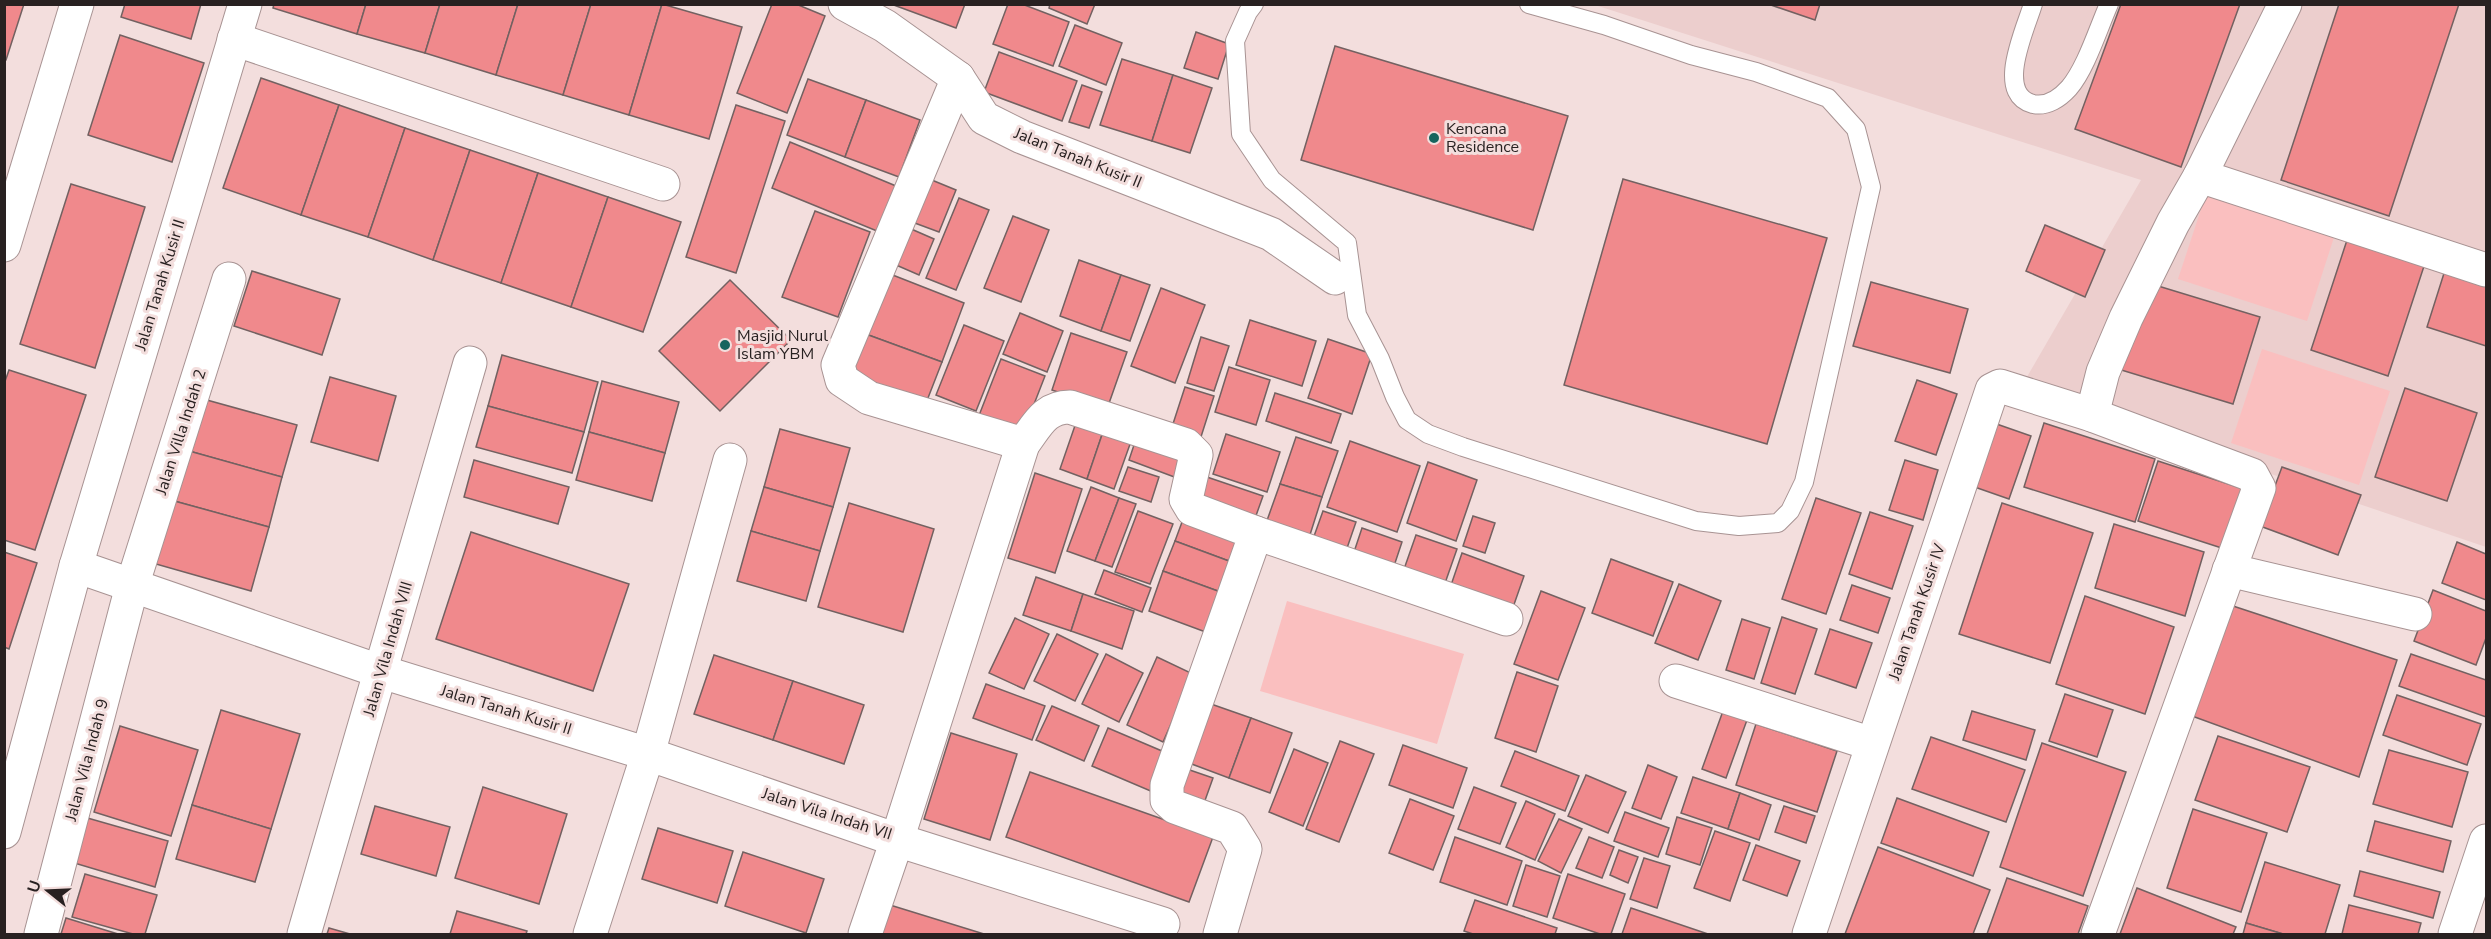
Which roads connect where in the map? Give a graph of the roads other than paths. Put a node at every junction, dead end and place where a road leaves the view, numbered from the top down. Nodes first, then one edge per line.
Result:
1 (77, 4) edge
2 (245, 4) edge
3 (845, 4) edge
4 (1254, 4) edge
5 (1529, 4) edge
6 (2033, 4) edge
7 (2109, 4) edge
8 (2285, 4) edge
9 (234, 39) junction
10 (958, 78) junction
11 (2200, 176) junction
12 (663, 184) dead end
13 (4, 245) edge
14 (2487, 270) edge
15 (1335, 278) dead end
16 (229, 279) dead end
17 (470, 363) dead end
18 (2092, 416) junction
19 (1023, 444) junction
20 (730, 460) dead end
21 (1256, 533) junction
22 (76, 566) junction
23 (2229, 570) junction
24 (132, 586) junction
25 (2415, 614) dead end
26 (1506, 619) dead end
27 (382, 672) junction
28 (1676, 681) dead end
29 (1872, 744) junction
30 (648, 754) junction
31 (4, 832) edge
32 (897, 840) junction
33 (2487, 841) edge
34 (1163, 924) dead end
35 (41, 934) edge
36 (304, 934) edge
37 (590, 934) edge
38 (865, 934) edge
39 (1220, 934) edge
40 (1809, 934) edge
41 (2098, 934) edge
42 (2455, 934) edge

1 - 13 street
2 - 9 street, Jalan Tanah Kusir II
3 - 10 street, Jalan Tanah Kusir II
4 - 5 lane
6 - 7 lane
8 - 11 street
9 - 12 street
9 - 22 street, Jalan Tanah Kusir II
10 - 15 street, Jalan Tanah Kusir II
10 - 19 street
11 - 14 street
11 - 18 street
16 - 24 street, Jalan Villa Indah 2
17 - 27 street, Jalan Vila Indah VIII
18 - 23 street, Jalan Tanah Kusir IV
18 - 29 street, Jalan Tanah Kusir IV
19 - 21 street, Jalan Vila Indah VII
19 - 32 street, Jalan Vila Indah VII
20 - 30 street
21 - 26 street
21 - 39 street
22 - 24 street, Jalan Tanah Kusir II
22 - 31 street, Jalan Tanah Kusir II
23 - 25 street
23 - 41 street, Jalan Tanah Kusir IV
24 - 27 street, Jalan Tanah Kusir II
24 - 35 street, Jalan Vila Indah 9
27 - 30 street, Jalan Tanah Kusir II
27 - 36 street, Jalan Vila Indah VIII
28 - 29 street
29 - 40 street, Jalan Tanah Kusir IV
30 - 32 street, Jalan Vila Indah VII
30 - 37 street
32 - 34 street
32 - 38 street
33 - 42 street

